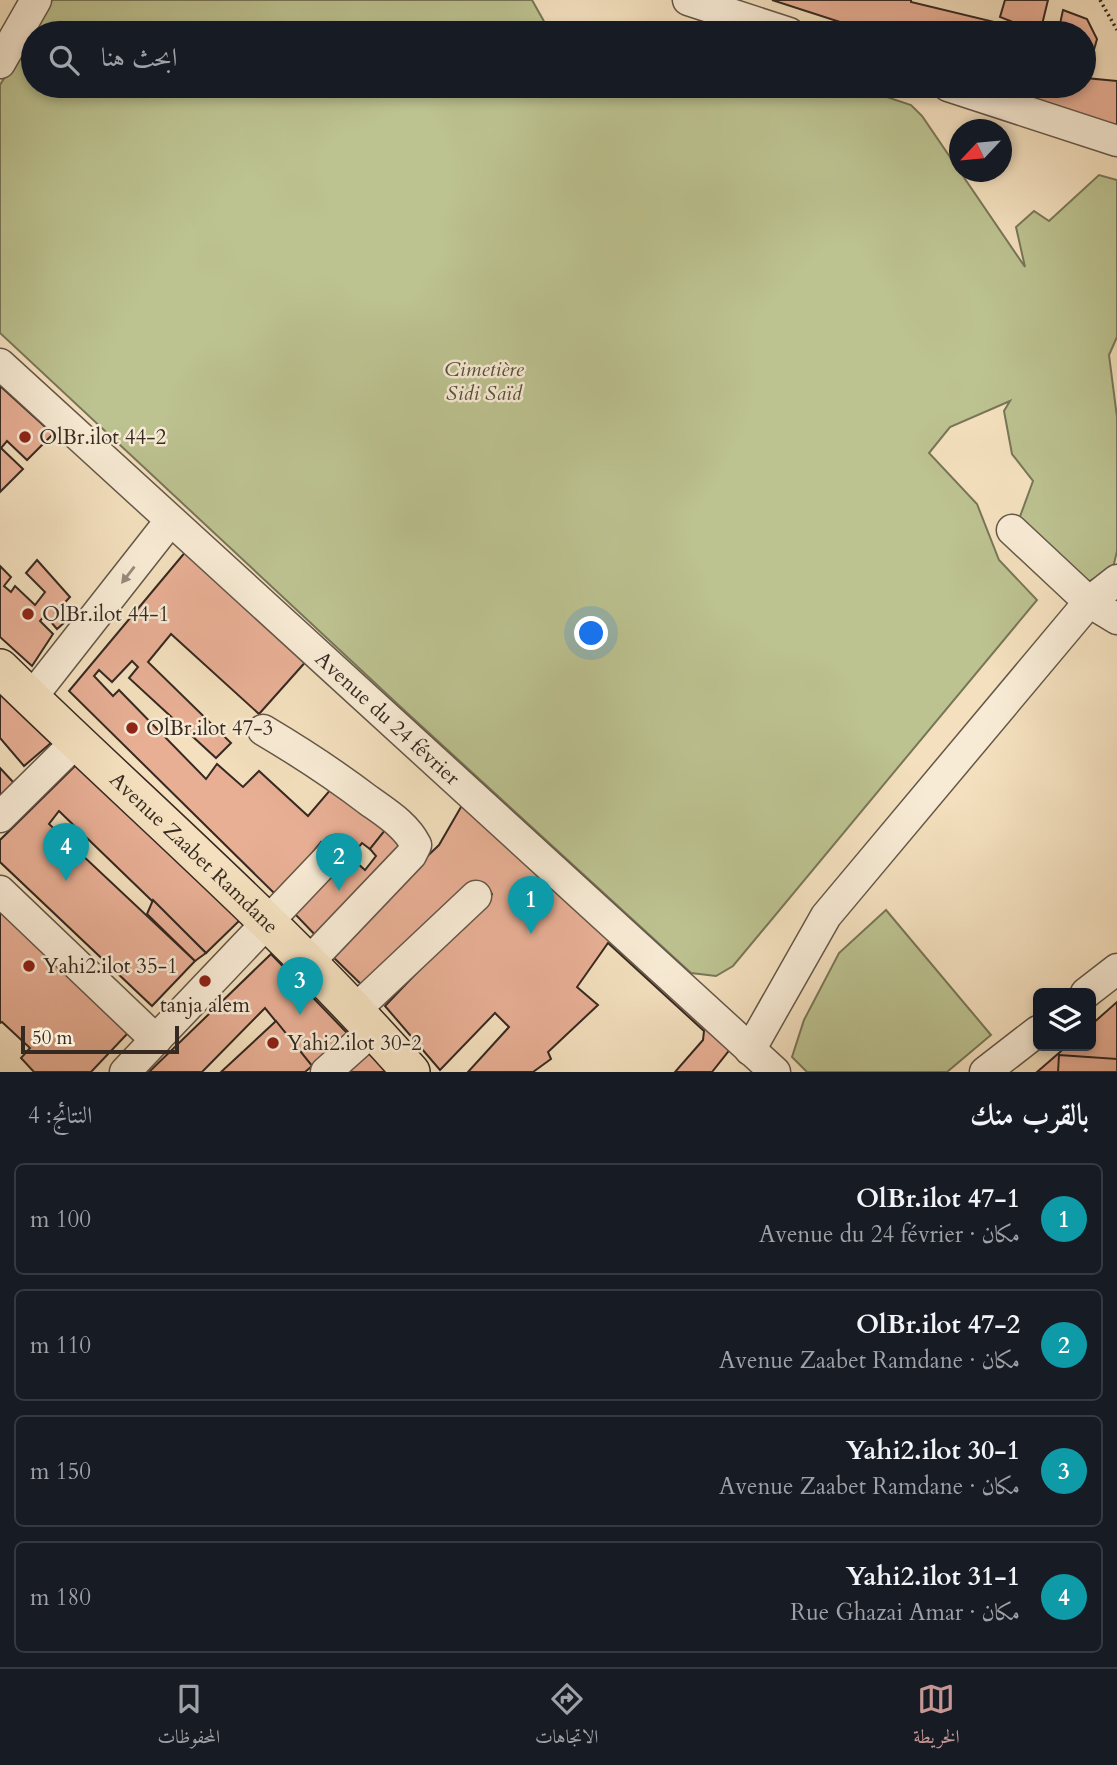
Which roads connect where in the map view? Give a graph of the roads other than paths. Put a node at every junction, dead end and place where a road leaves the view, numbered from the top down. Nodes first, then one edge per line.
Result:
1 (36, 0) edge
2 (688, 0) edge
3 (24, 21) edge
4 (752, 21) edge
5 (21, 26) edge
6 (0, 63) edge
7 (985, 98) edge
8 (1117, 141) edge
9 (0, 364) edge
10 (170, 521) junction
11 (1012, 530) dead end
12 (1117, 580) edge
13 (1089, 602) junction
14 (1117, 619) edge
15 (0, 668) edge
16 (31, 698) junction
17 (263, 730) dead end
18 (77, 741) junction
19 (0, 817) edge
20 (336, 850) dead end
21 (0, 891) edge
22 (476, 896) dead end
23 (268, 924) junction
24 (307, 964) junction
25 (1117, 969) edge
26 (1092, 988) edge
27 (364, 1020) junction
28 (1033, 1035) edge
29 (156, 1040) junction
30 (750, 1050) junction
31 (125, 1072) edge
32 (326, 1072) edge
33 (411, 1072) edge
34 (775, 1072) edge
35 (985, 1072) edge

1 - 3 street
2 - 4 street
5 - 6 street
7 - 8 street
9 - 10 street, Avenue du 24 février
10 -> 16 street
10 - 30 street, Avenue du 24 février
11 - 13 street
12 - 13 street
13 - 14 street
13 - 30 street
15 - 16 main road, Avenue Zaabet Ramdane
16 - 18 main road, Avenue Zaabet Ramdane
17 - 24 street
18 - 19 street
18 - 23 main road, Avenue Zaabet Ramdane
20 - 23 street
21 - 29 street
22 - 27 street
23 - 24 main road, Avenue Zaabet Ramdane
23 - 29 street
24 - 27 main road, Avenue Zaabet Ramdane
25 - 26 street
27 - 32 street
27 - 33 main road, Avenue Zaabet Ramdane
28 - 35 street
29 - 31 street
30 - 34 street, Avenue du 24 février

